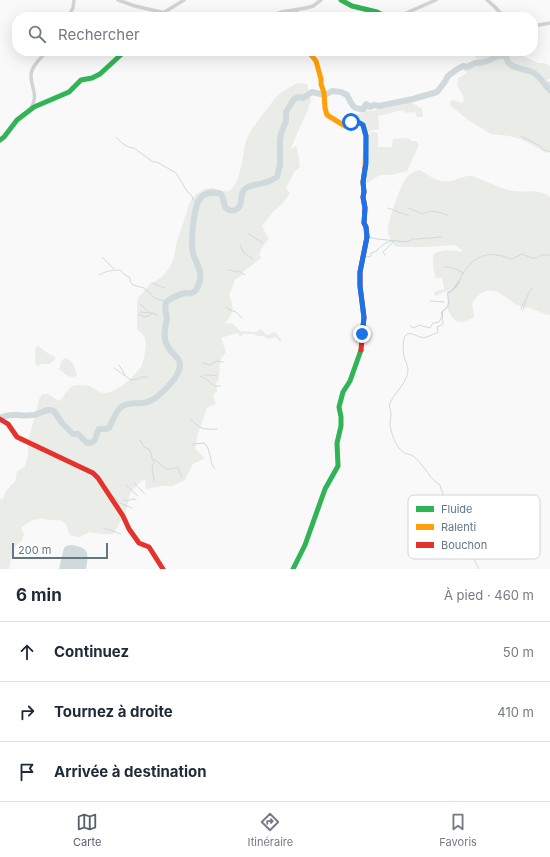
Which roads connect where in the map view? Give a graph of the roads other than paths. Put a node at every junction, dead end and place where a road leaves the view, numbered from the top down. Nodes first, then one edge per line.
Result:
1 (74, 0) edge
2 (118, 0) edge
3 (184, 0) edge
4 (321, 0) edge
5 (341, 0) edge
6 (436, 0) edge
7 (486, 0) edge
8 (298, 10) joint
9 (71, 12) edge
10 (160, 12) edge
11 (165, 12) edge
12 (281, 12) edge
13 (376, 12) edge
14 (408, 12) edge
15 (499, 12) edge
16 (550, 23) edge
17 (538, 25) edge
18 (42, 56) edge
19 (120, 56) edge
20 (312, 56) edge
21 (30, 110) junction
22 (0, 140) edge
23 (0, 419) edge
24 (163, 569) edge
25 (293, 569) edge

1 - 9 street
2 - 10 street
3 - 11 street
4 - 8 street
5 - 13 street
6 - 14 street
7 - 15 street
8 - 12 street
16 - 17 street
18 - 21 street
19 - 21 street
20 - 25 street
21 - 22 street
23 - 24 street

